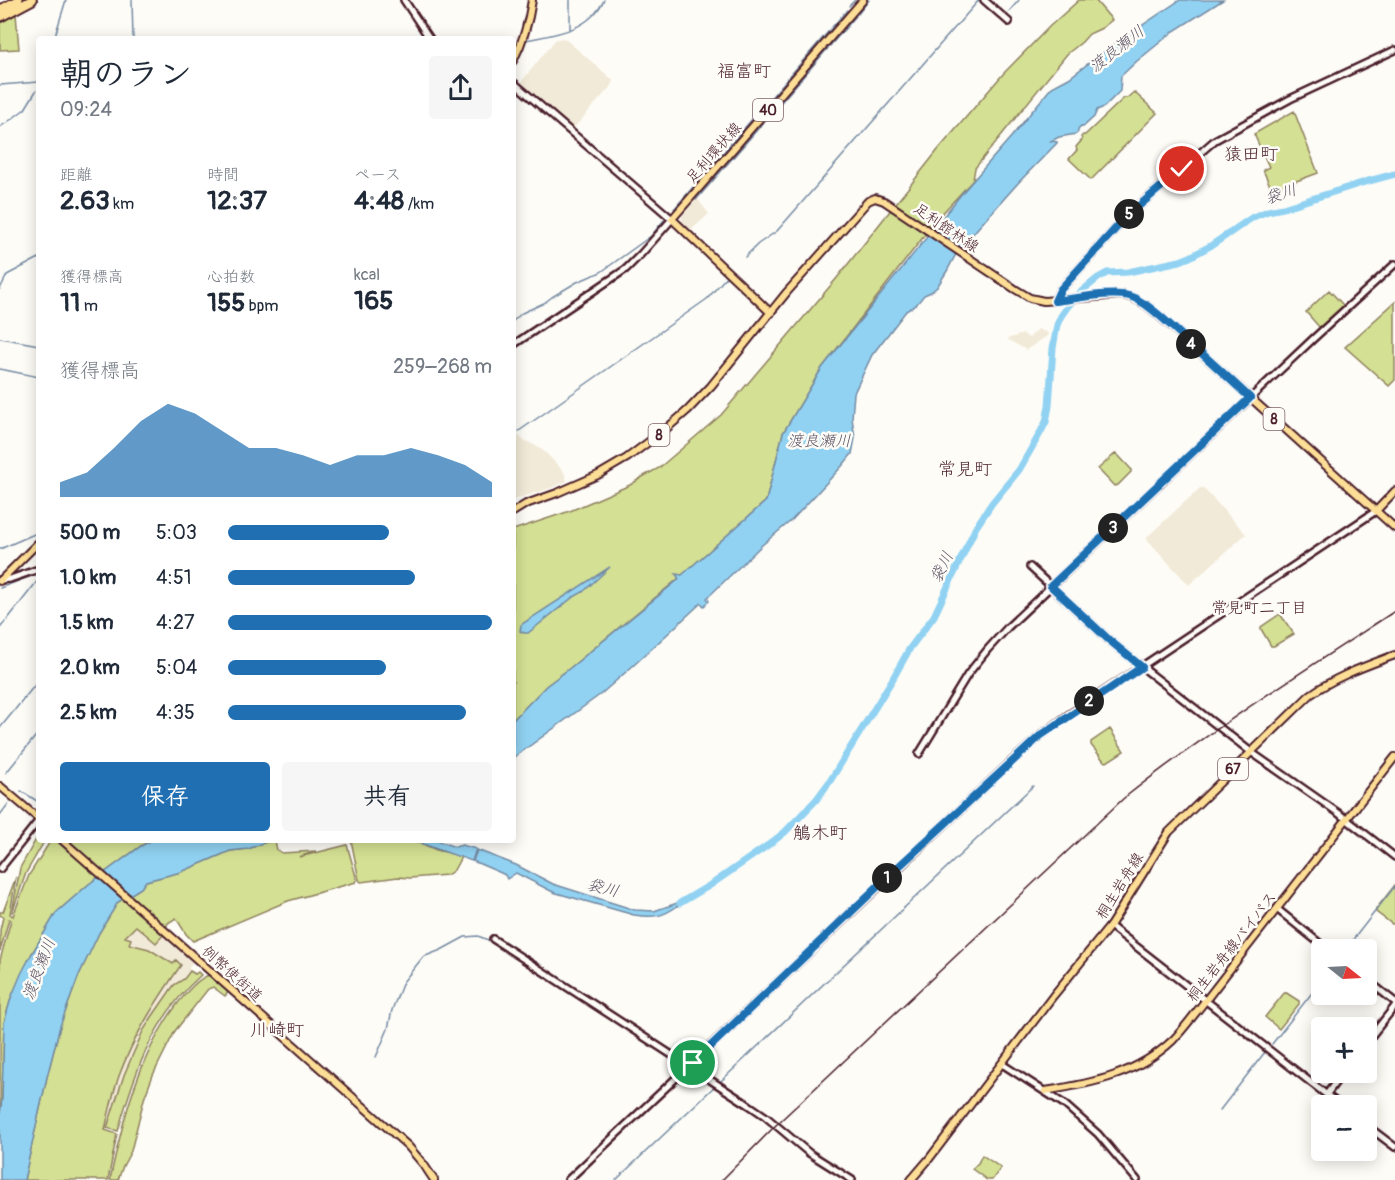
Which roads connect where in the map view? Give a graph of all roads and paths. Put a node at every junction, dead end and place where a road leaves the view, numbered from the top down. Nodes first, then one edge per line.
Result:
1 (18, 0) edge
2 (32, 0) edge
3 (404, 0) edge
4 (532, 0) edge
5 (863, 0) edge
6 (984, 0) edge
7 (0, 10) edge
8 (0, 17) edge
9 (1009, 22) dead end
10 (428, 36) edge
11 (1395, 50) edge
12 (516, 54) edge
13 (516, 85) edge
14 (672, 219) junction
15 (1395, 264) edge
16 (1055, 301) junction
17 (771, 313) junction
18 (516, 343) edge
19 (1250, 398) junction
20 (1395, 491) edge
21 (516, 510) edge
22 (1376, 511) junction
23 (1395, 528) edge
24 (36, 545) edge
25 (1030, 567) dead end
26 (36, 570) edge
27 (0, 581) edge
28 (1051, 586) junction
29 (1395, 655) edge
30 (1142, 667) junction
31 (1251, 752) junction
32 (919, 754) dead end
33 (1395, 757) edge
34 (0, 786) edge
35 (36, 817) edge
36 (1347, 819) junction
37 (36, 824) edge
38 (65, 843) edge
39 (1395, 857) edge
40 (0, 869) edge
41 (1277, 909) junction
42 (1110, 926) junction
43 (494, 939) dead end
44 (1314, 939) edge
45 (1377, 989) edge
46 (1206, 1000) junction
47 (1395, 1004) edge
48 (1377, 1028) edge
49 (1002, 1064) junction
50 (688, 1067) junction
51 (1335, 1083) edge
52 (1045, 1091) junction
53 (1327, 1094) joint
54 (1377, 1133) edge
55 (1395, 1147) edge
56 (434, 1180) edge
57 (568, 1180) edge
58 (852, 1180) edge
59 (910, 1180) edge
60 (1137, 1180) edge

1 - 7 highway
2 - 8 highway
3 - 10 street
4 - 12 main road
5 - 14 main road, 足利環状線 / 40
6 - 9 street
11 - 16 street
13 - 14 street
14 - 17 main road
14 - 18 street
15 - 19 street
16 - 17 main road, 足利館林線 / 8
16 - 19 main road, 足利館林線 / 8
17 - 21 main road, 足利館林線 / 8
19 - 22 main road, 足利館林線 / 8
19 - 28 street
20 - 22 main road
22 - 23 main road
22 - 30 street
24 - 27 main road
25 - 28 street
26 - 27 street
28 - 30 street
28 - 32 street
29 - 31 main road, 桐生岩舟線 / 67
30 - 31 street
30 - 50 street
31 - 36 street
31 - 42 main road, 桐生岩舟線 / 67
33 - 36 main road, 桐生岩舟線バイパス
34 - 35 main road
36 - 39 street
36 - 41 main road, 桐生岩舟線バイパス
37 - 40 street
38 - 56 main road, 例幣使街道
41 - 44 street
41 - 46 main road, 桐生岩舟線バイパス
42 - 46 street
42 - 49 main road, 桐生岩舟線 / 67
43 - 50 street
45 - 47 street
46 - 52 main road, 桐生岩舟線バイパス
46 - 53 street
47 - 48 street
49 - 52 street
49 - 59 main road, 桐生岩舟線 / 67
50 - 57 street
50 - 58 street
51 - 53 street
52 - 60 street
54 - 55 street

